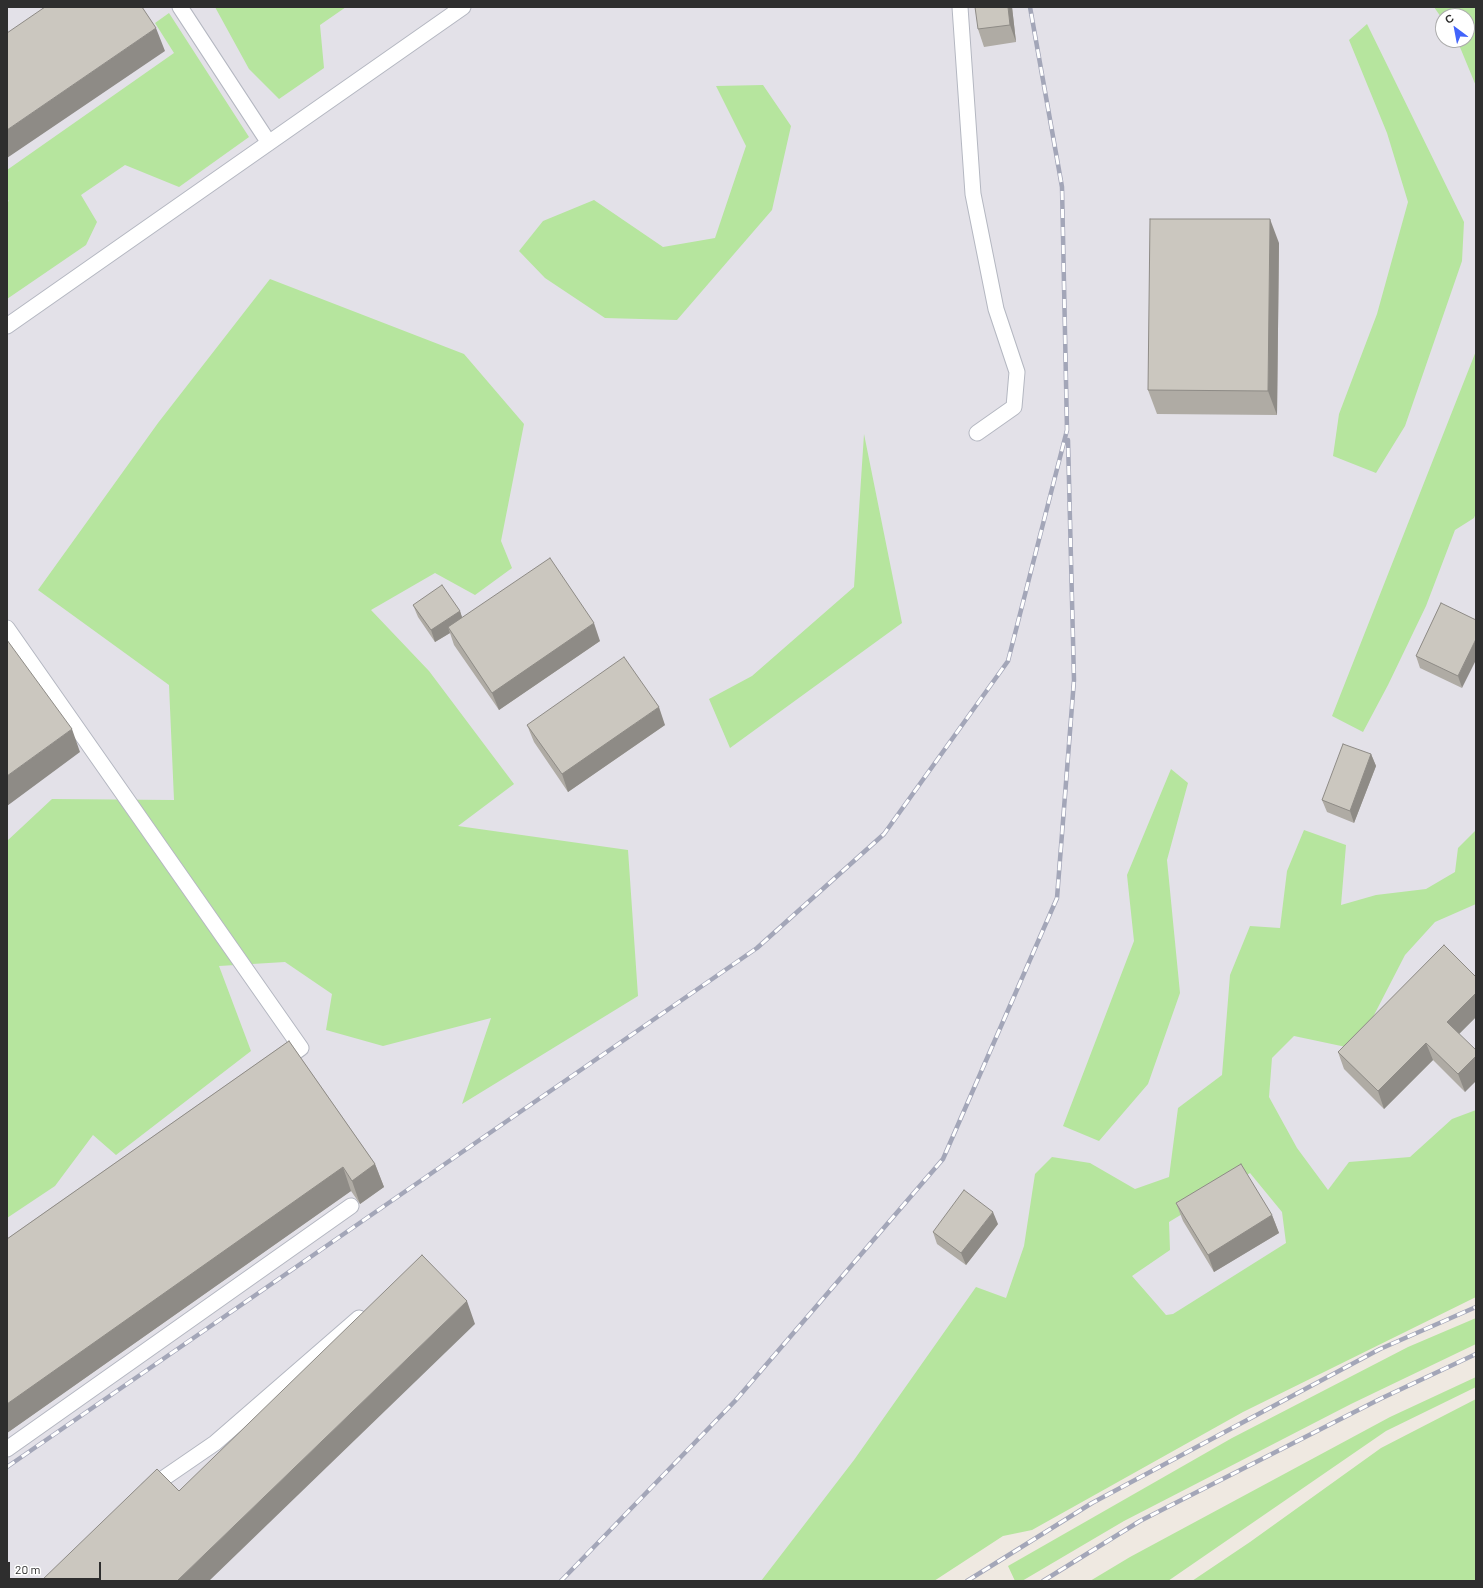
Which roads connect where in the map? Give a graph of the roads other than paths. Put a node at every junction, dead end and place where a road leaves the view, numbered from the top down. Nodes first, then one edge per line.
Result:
1 (180, 7) edge
2 (463, 7) edge
3 (960, 7) edge
4 (269, 143) junction
5 (7, 326) edge
6 (977, 433) dead end
7 (7, 628) edge
8 (269, 1071) edge
9 (351, 1206) edge
10 (371, 1308) edge
11 (7, 1449) edge
12 (135, 1501) edge

1 - 4 lane
2 - 4 lane
3 - 6 lane
4 - 5 lane
7 - 8 lane
9 - 11 lane
10 - 12 lane

